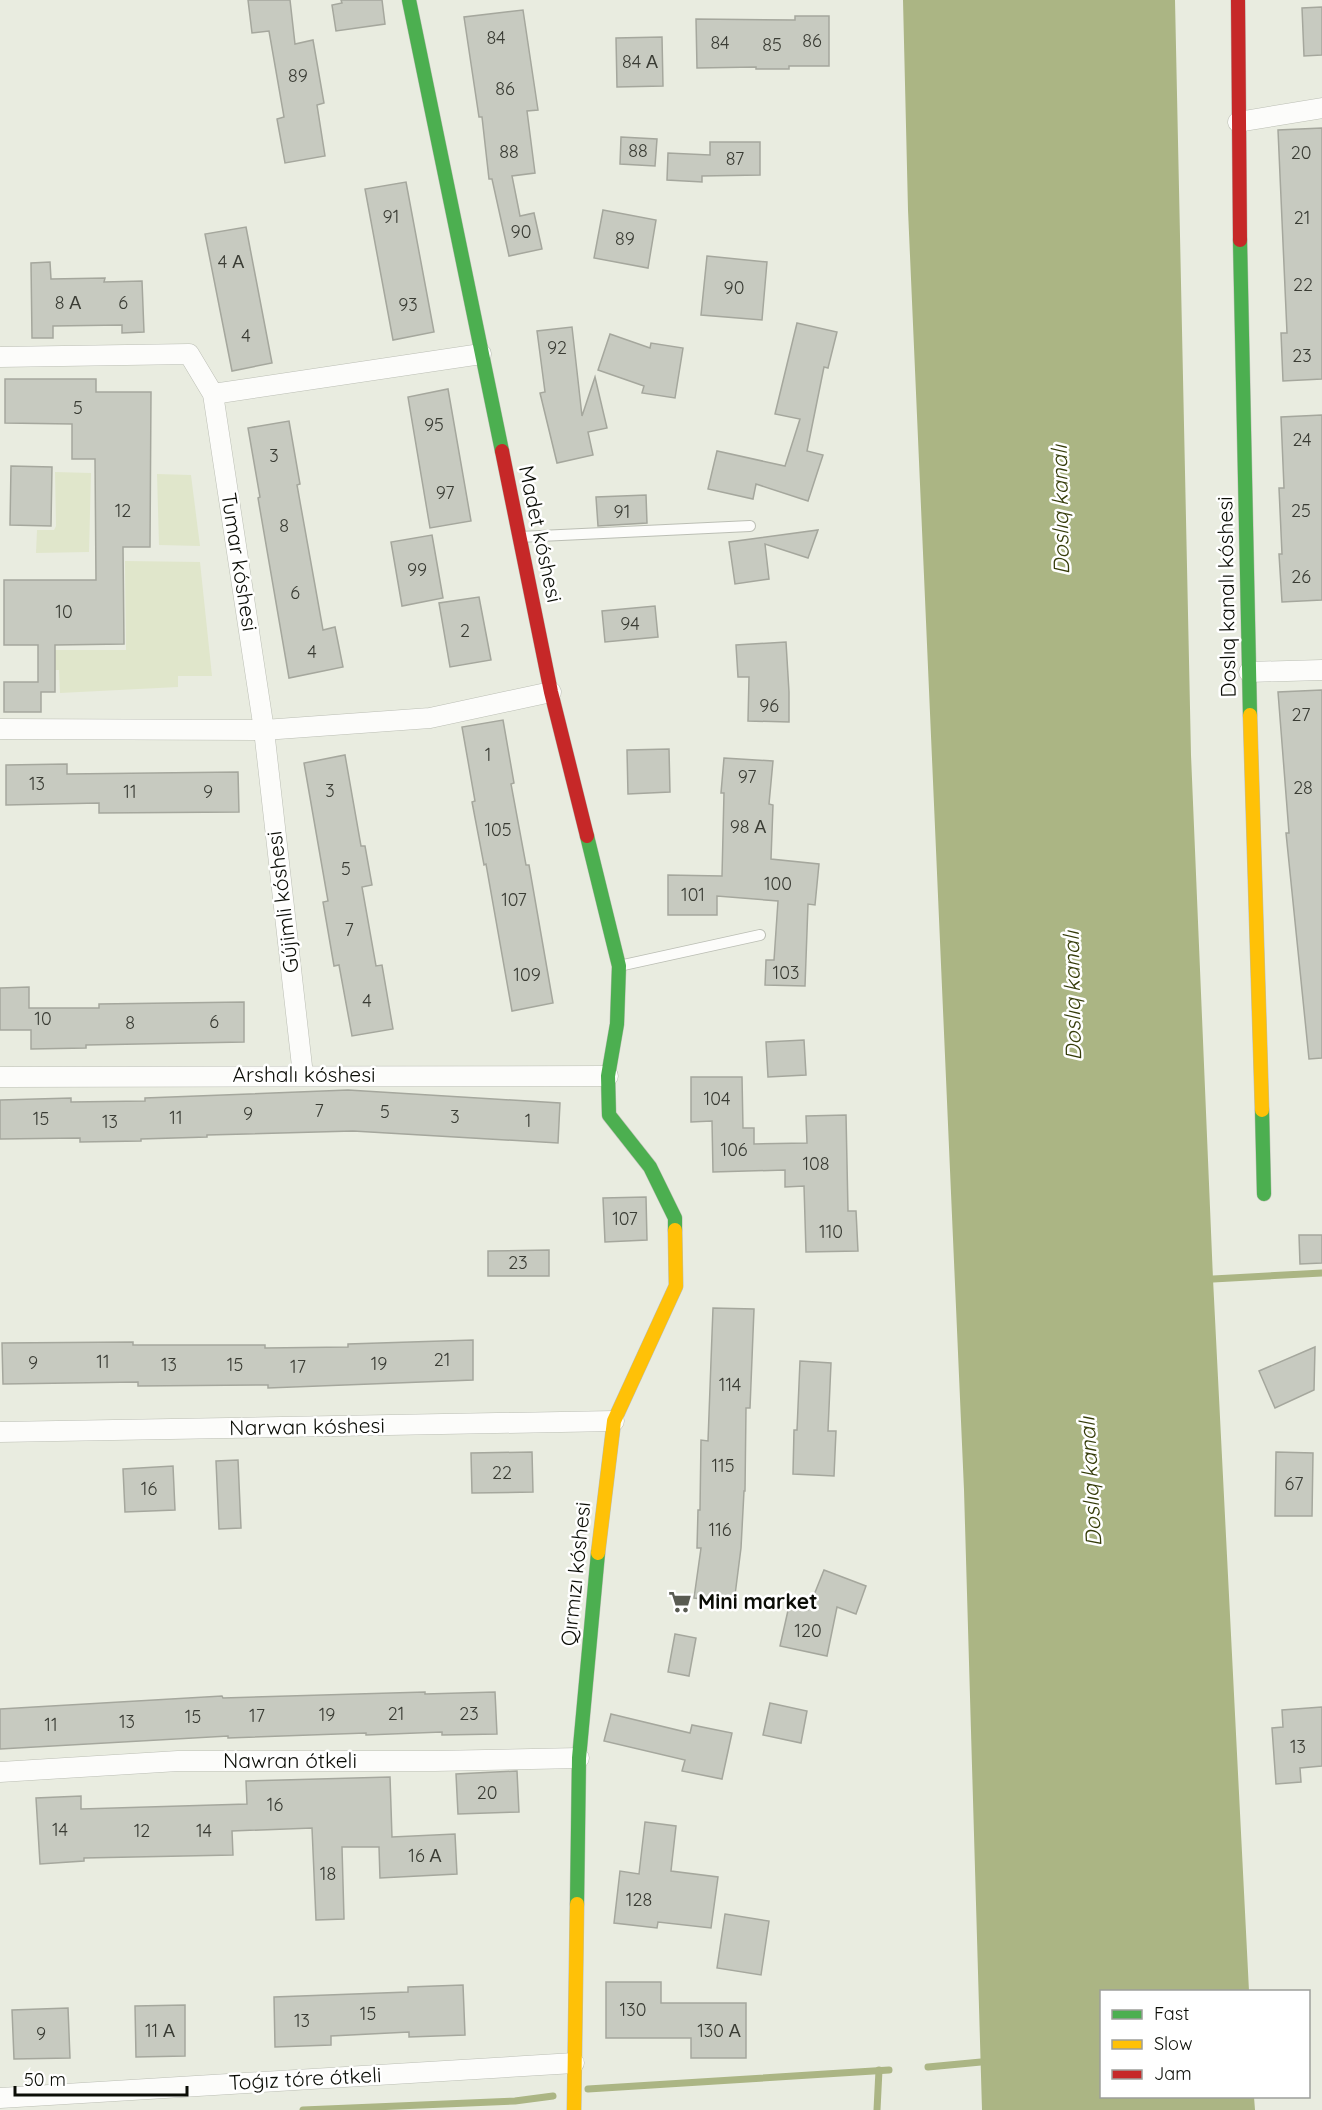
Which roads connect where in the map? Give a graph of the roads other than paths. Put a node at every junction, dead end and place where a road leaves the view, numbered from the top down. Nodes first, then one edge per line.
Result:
1 (409, 0) edge
2 (1238, 0) edge
3 (1322, 108) edge
4 (1238, 122) junction
5 (481, 354) junction
6 (0, 357) edge
7 (213, 394) junction
8 (750, 526) dead end
9 (519, 537) junction
10 (1322, 670) edge
11 (1249, 672) junction
12 (551, 692) junction
13 (0, 729) edge
14 (264, 730) junction
15 (759, 936) dead end
16 (619, 966) junction
17 (303, 1075) junction
18 (608, 1076) junction
19 (0, 1077) edge
20 (1264, 1194) dead end
21 (614, 1421) junction
22 (0, 1432) edge
23 (579, 1758) junction
24 (0, 1772) edge
25 (574, 2063) junction
26 (0, 2098) edge
27 (574, 2110) edge

1 - 5 street, Madet kóshesi
2 - 4 street, Doslıq kanalı kóshesi
3 - 4 street
4 - 11 street, Doslıq kanalı kóshesi
5 - 7 street
5 - 9 street, Madet kóshesi
6 - 7 street, Tumar kóshesi
7 - 14 street, Tumar kóshesi
8 - 9 lane
9 - 12 street, Madet kóshesi
10 - 11 street
11 - 20 street, Doslıq kanalı kóshesi
12 - 14 street
12 - 16 street, Madet kóshesi
13 - 14 street
14 - 17 street, Gújimli kóshesi
15 - 16 lane
16 - 18 street, Madet kóshesi
17 - 18 street, Arshalı kóshesi
17 - 19 street, Arshalı kóshesi
18 - 21 street, Qırmızı kóshesi
21 - 22 street, Narwan kóshesi
21 - 23 street, Qırmızı kóshesi
23 - 24 street, Nawran ótkeli
23 - 25 street, Qırmızı kóshesi
25 - 26 street, Toǵız tóre ótkeli
25 - 27 street, Qırmızı kóshesi

